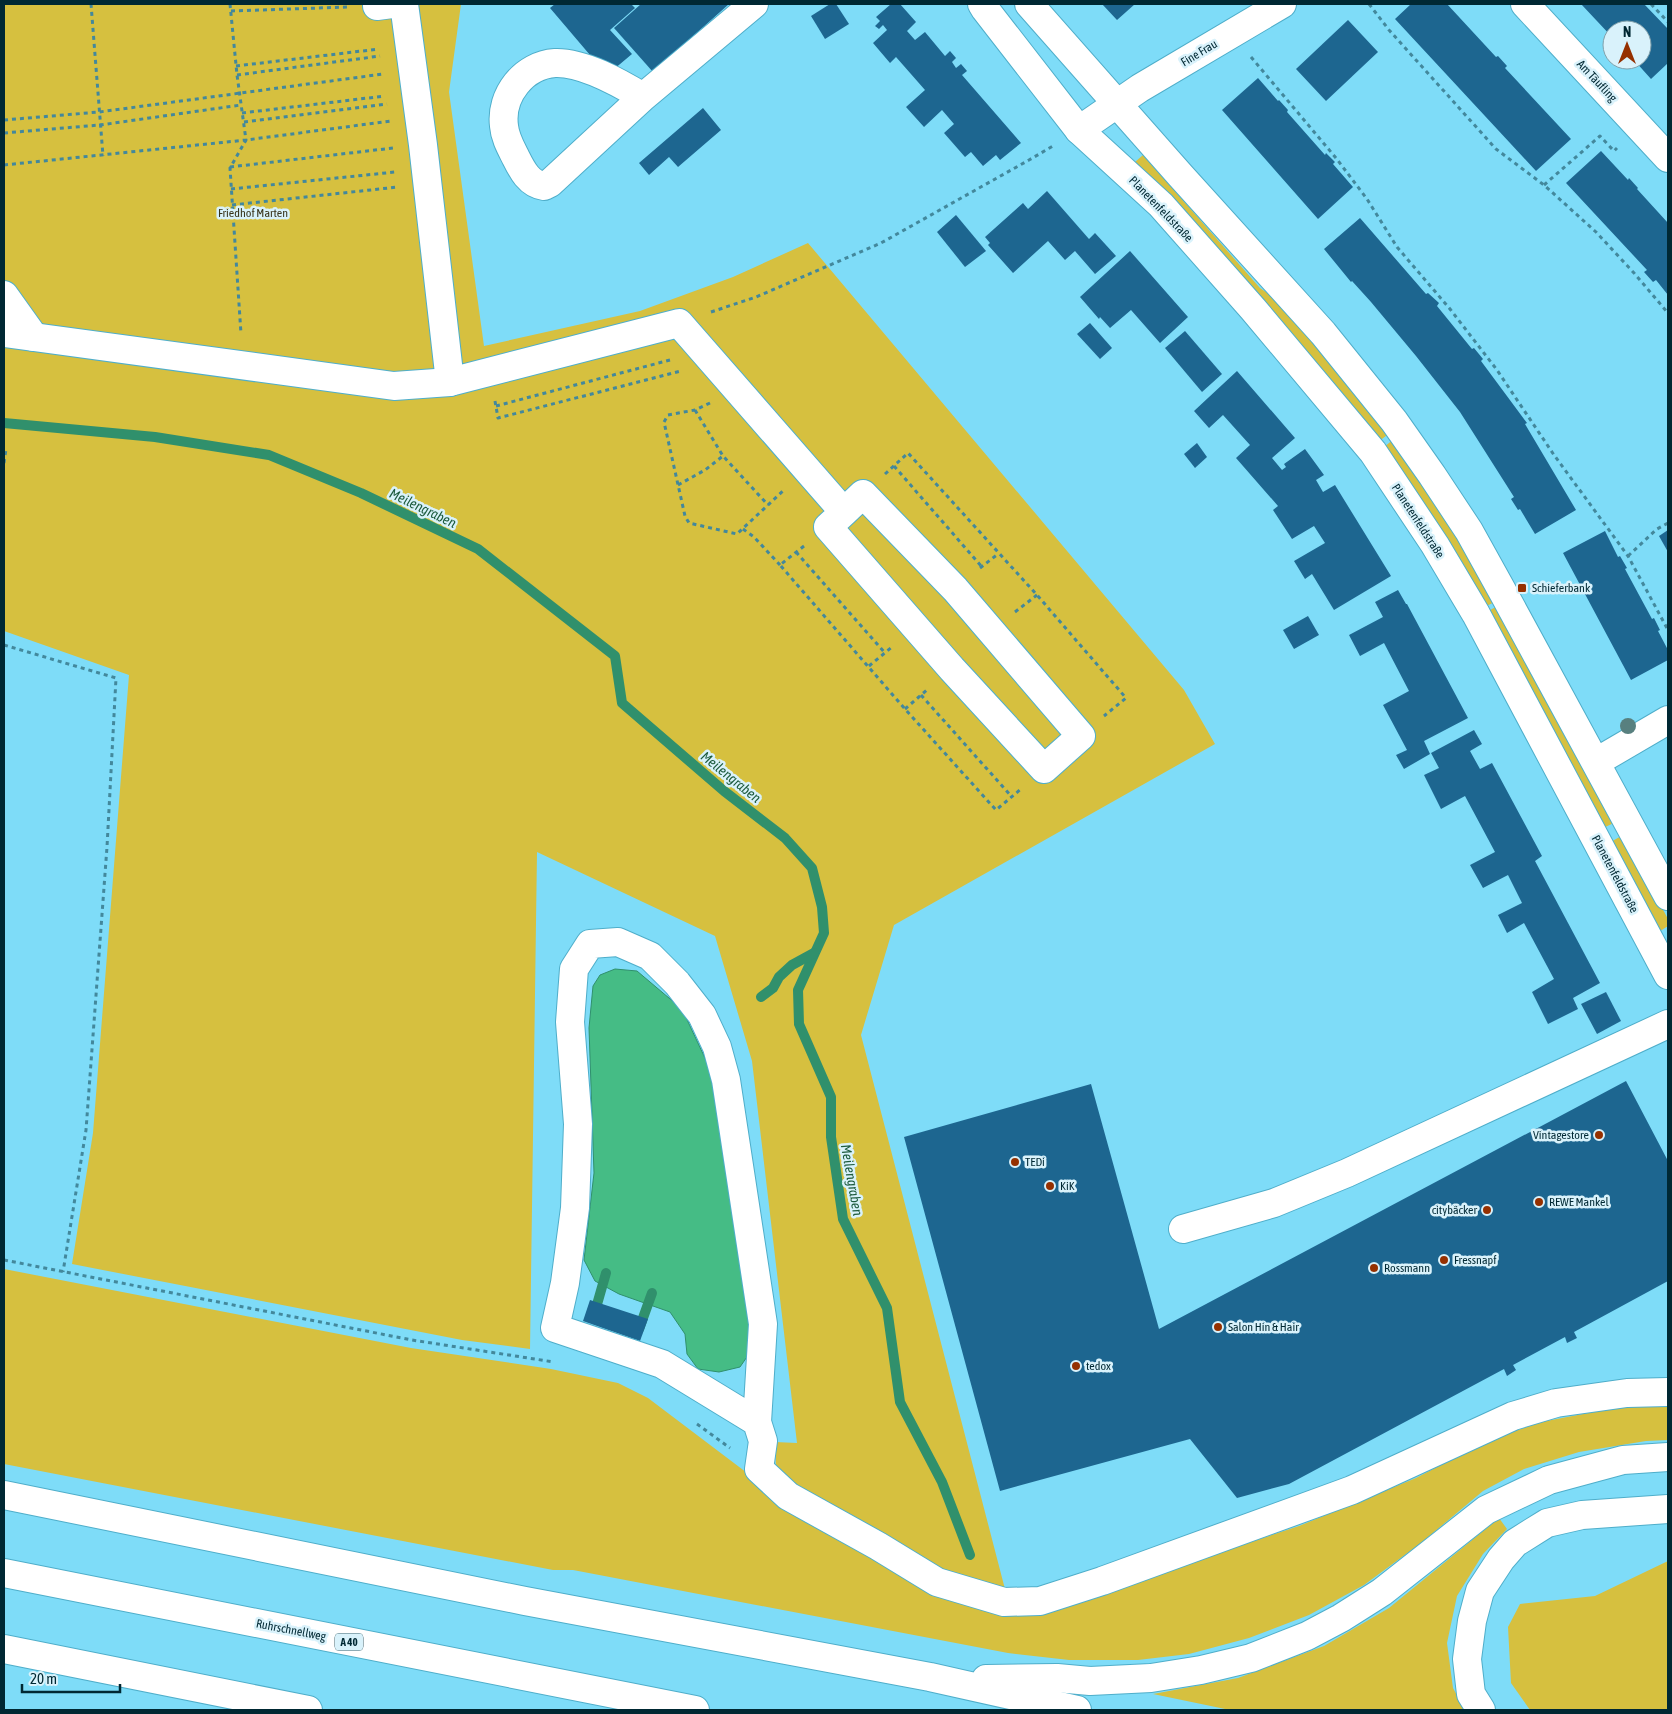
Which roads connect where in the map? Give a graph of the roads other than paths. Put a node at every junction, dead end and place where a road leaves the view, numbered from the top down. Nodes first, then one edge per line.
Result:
1 (404, 4) edge
2 (754, 4) edge
3 (982, 4) edge
4 (1029, 4) edge
5 (1282, 4) edge
6 (1525, 4) edge
7 (644, 97) junction
8 (1116, 103) junction
9 (1079, 130) junction
10 (1668, 158) edge
11 (4, 294) edge
12 (4, 333) edge
13 (34, 337) junction
14 (450, 382) junction
15 (845, 511) junction
16 (1668, 720) edge
17 (1596, 762) junction
18 (1668, 896) edge
19 (1668, 975) edge
20 (1668, 1024) edge
21 (1183, 1229) dead end
22 (1668, 1392) edge
23 (757, 1422) junction
24 (1668, 1457) edge
25 (4, 1495) edge
26 (1668, 1508) edge
27 (4, 1573) edge
28 (4, 1649) edge
29 (930, 1677) junction
30 (308, 1710) edge
31 (695, 1710) edge
32 (1077, 1710) edge
33 (1481, 1710) edge

1 - 14 main road
2 - 7 main road
3 - 9 main road, Planetenfeldstraße
4 - 8 main road
5 - 8 main road, Fine Frau
6 - 10 main road, Am Täufling
7 - 7 main road
8 - 9 main road
8 - 17 main road
9 - 19 main road, Planetenfeldstraße
11 - 13 main road
12 - 13 main road
13 - 14 main road
14 - 15 main road
15 - 15 main road
16 - 17 main road
17 - 18 main road
20 - 21 main road
22 - 23 main road
23 - 23 main road
24 - 29 main road
25 - 29 main road
26 - 33 main road
27 - 31 main road, Ruhrschnellweg / A 40
28 - 30 main road
29 - 32 main road

